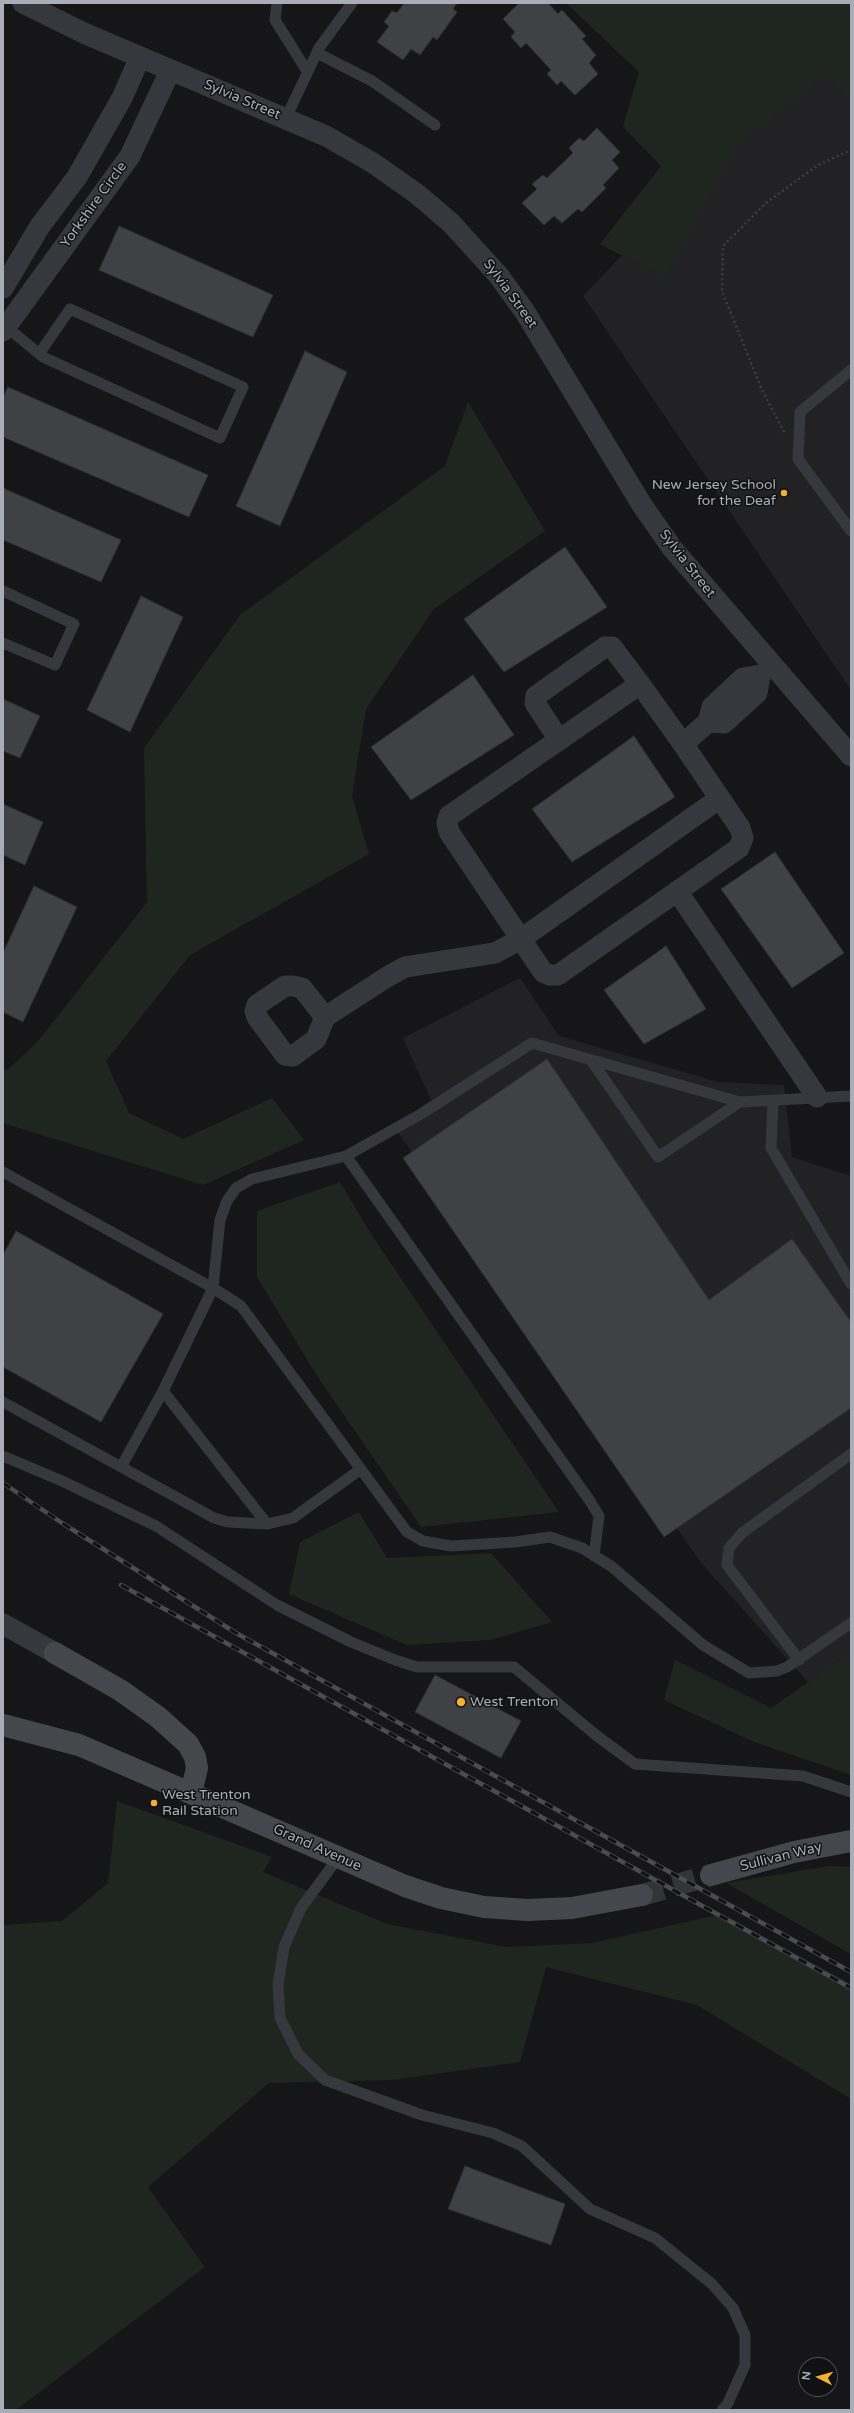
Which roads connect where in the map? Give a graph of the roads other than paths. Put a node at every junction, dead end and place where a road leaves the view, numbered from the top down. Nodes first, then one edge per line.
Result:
1 (23, 3) edge
2 (276, 3) edge
3 (352, 3) edge
4 (317, 53) junction
5 (140, 57) junction
6 (170, 70) junction
7 (308, 71) junction
8 (286, 118) junction
9 (435, 125) dead end
10 (3, 288) edge
11 (4, 327) edge
12 (39, 354) junction
13 (851, 370) edge
14 (851, 531) edge
15 (3, 591) edge
16 (3, 643) edge
17 (766, 670) junction
18 (640, 684) junction
19 (559, 740) junction
20 (683, 744) junction
21 (851, 756) edge
22 (720, 798) junction
23 (677, 891) junction
24 (521, 939) junction
25 (325, 1017) dead end
26 (591, 1060) junction
27 (851, 1096) edge
28 (817, 1097) junction
29 (773, 1101) junction
30 (740, 1102) junction
31 (346, 1156) junction
32 (3, 1172) edge
33 (851, 1284) edge
34 (213, 1288) junction
35 (163, 1391) junction
36 (3, 1402) edge
37 (851, 1454) edge
38 (3, 1456) edge
39 (121, 1467) junction
40 (361, 1469) junction
41 (267, 1524) junction
42 (594, 1556) junction
43 (851, 1622) edge
44 (5, 1628) edge
45 (55, 1653) joint
46 (799, 1660) junction
47 (3, 1725) edge
48 (851, 1792) edge
49 (191, 1794) junction
50 (851, 1841) edge
51 (338, 1858) junction
52 (711, 1875) tunnel mouth
53 (642, 1895) tunnel mouth
54 (722, 2410) edge

1 - 5 street, Sylvia Street
2 - 7 lane
3 - 4 lane
4 - 7 lane
4 - 9 lane
5 - 6 street, Sylvia Street
5 - 10 street
6 - 8 street, Sylvia Street
6 - 11 street, Yorkshire Circle
7 - 8 lane
8 - 17 street, Sylvia Street
11 - 12 lane
12 - 12 lane
13 - 14 lane
15 - 16 lane
17 - 20 street
17 - 21 street, Sylvia Street
18 - 19 street
18 - 19 street
18 - 20 street
19 - 24 street
20 - 22 street
22 - 23 street
22 - 24 street
23 - 24 street
23 - 28 street
24 - 25 street
26 - 30 lane
26 - 30 lane
26 - 31 lane
27 - 28 lane
28 - 29 lane
29 - 30 lane
29 - 33 lane
31 - 34 lane
31 - 42 lane
32 - 34 lane
34 - 35 lane
34 - 40 lane
35 - 39 lane
35 - 41 lane
36 - 39 lane
37 - 46 lane
38 - 48 lane
39 - 41 lane
40 - 41 lane
40 - 42 lane
42 - 46 lane
43 - 46 lane
44 - 45 street
45 - 49 main road
47 - 49 main road, Grand Avenue
49 - 51 main road, Grand Avenue
50 - 52 main road, Sullivan Way
51 - 53 main road, Grand Avenue
51 - 54 lane

